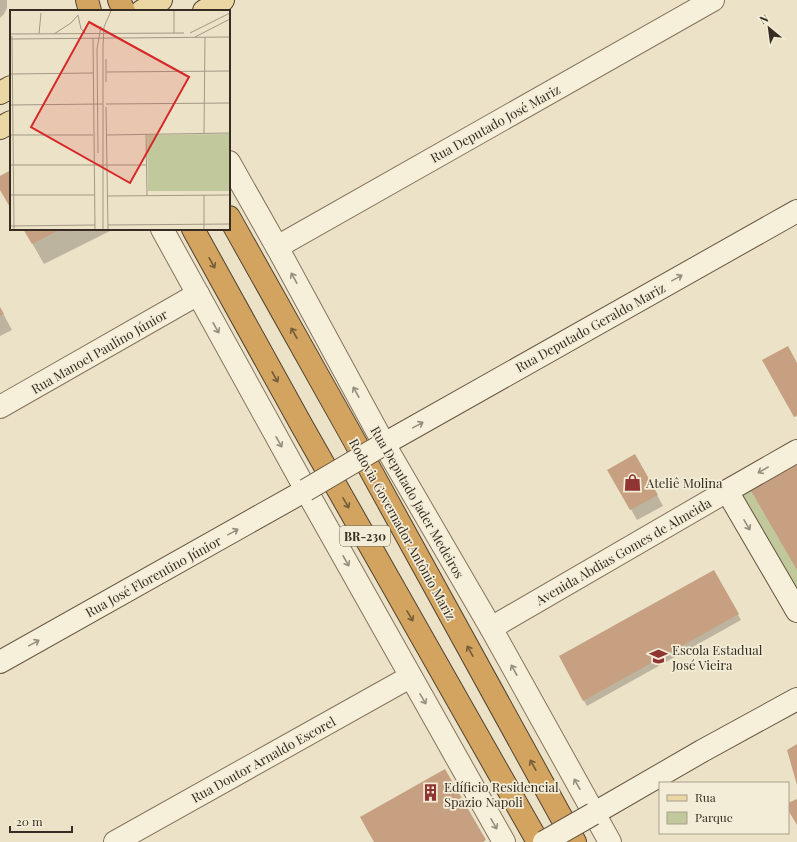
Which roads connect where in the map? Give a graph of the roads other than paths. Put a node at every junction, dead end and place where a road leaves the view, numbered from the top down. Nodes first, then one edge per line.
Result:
1 (87, 0) edge
2 (120, 0) edge
3 (224, 0) edge
4 (713, 0) edge
5 (90, 10) edge
6 (124, 10) edge
7 (206, 10) edge
8 (0, 78) edge
9 (10, 79) edge
10 (10, 88) edge
11 (0, 93) edge
12 (10, 123) edge
13 (0, 128) edge
14 (230, 164) edge
15 (797, 211) edge
16 (230, 219) edge
17 (163, 230) edge
18 (194, 230) edge
19 (277, 247) junction
20 (198, 294) junction
21 (0, 407) edge
22 (384, 444) junction
23 (797, 451) edge
24 (306, 490) junction
25 (727, 491) junction
26 (797, 611) edge
27 (491, 628) junction
28 (0, 662) edge
29 (410, 677) junction
30 (797, 699) edge
31 (593, 814) junction
32 (115, 842) edge
33 (504, 842) edge
34 (538, 842) edge
35 (544, 842) edge
36 (576, 842) edge
37 (610, 842) edge

1 - 5 highway
2 - 6 highway
3 - 7 main road
4 - 19 street, Rua Deputado José Mariz
8 - 9 main road
10 - 11 main road
12 - 13 main road
14 - 19 street, Rua Deputado Jader Medeiros
22 -> 15 street, Rua Deputado Geraldo Mariz
36 -> 16 highway, Rodovia Governador Antônio Mariz / BR-230
17 - 20 street
18 -> 34 highway, BR-230
22 -> 19 street, Rua Deputado Jader Medeiros
20 - 21 street, Rua Manoel Paulino Júnior
20 -> 24 street
22 - 24 street, Rua Deputado Geraldo Mariz, bridge
22 - 27 street, Rua Deputado Jader Medeiros
23 -> 25 street, Avenida Abdias Gomes de Almeida
28 -> 24 street, Rua José Florentino Júnior
24 -> 29 street
25 -> 26 street
25 - 27 street, Avenida Abdias Gomes de Almeida
31 -> 27 street, Rua Deputado Jader Medeiros
29 - 32 street, Rua Doutor Arnaldo Escorel
29 -> 33 street
30 - 31 street
31 - 35 street, bridge
31 - 37 street, Rua Deputado Jader Medeiros

